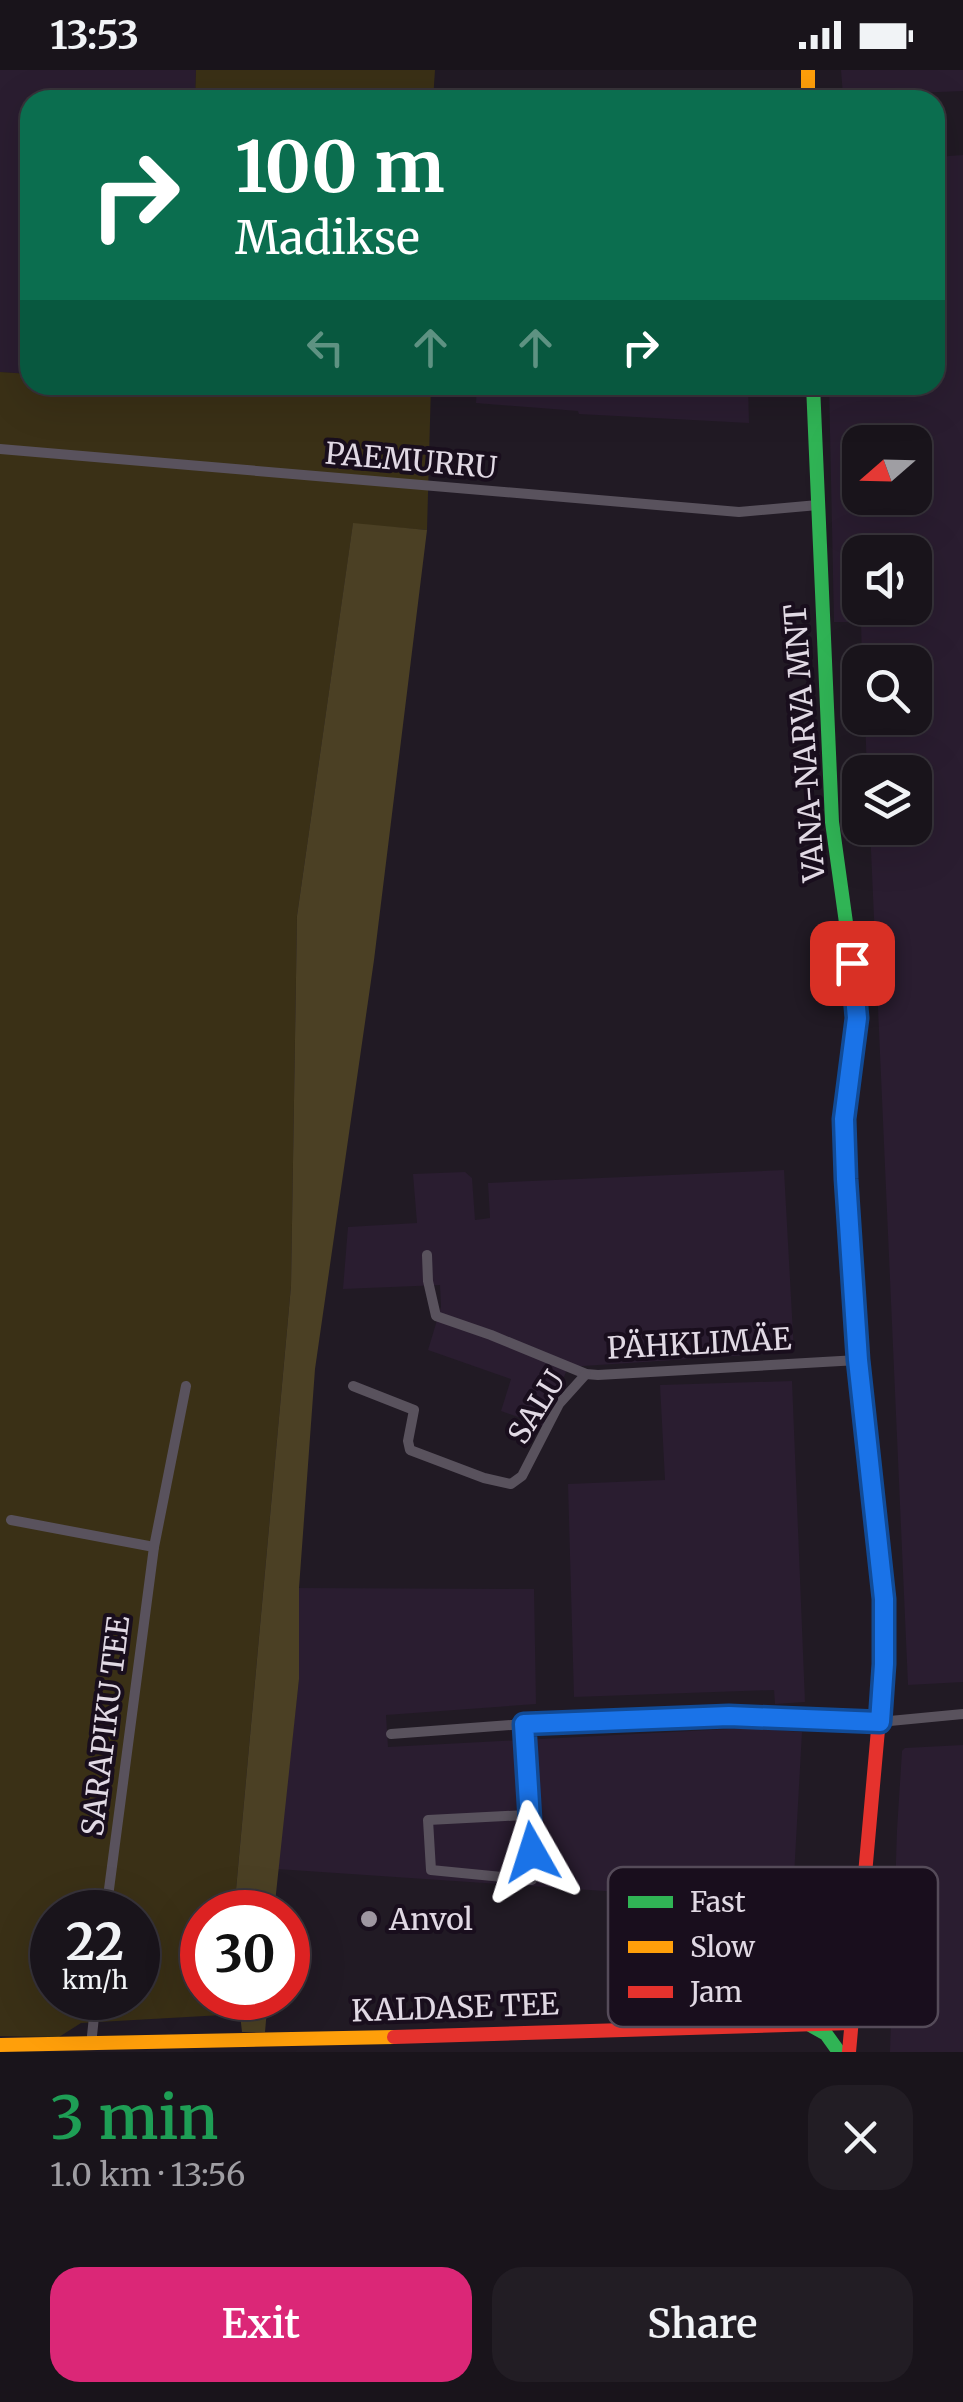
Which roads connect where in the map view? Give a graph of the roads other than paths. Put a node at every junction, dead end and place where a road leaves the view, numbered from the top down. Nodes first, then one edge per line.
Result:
1 (813, 395) edge
2 (0, 449) edge
3 (818, 505) junction
4 (427, 1255) dead end
5 (858, 1360) junction
6 (586, 1374) junction
7 (186, 1386) dead end
8 (353, 1386) dead end
9 (11, 1520) dead end
10 (154, 1547) junction
11 (963, 1714) edge
12 (880, 1722) junction
13 (524, 1724) junction
14 (391, 1734) dead end
15 (527, 1816) junction
16 (866, 1867) edge
17 (109, 1890) edge
18 (94, 2020) edge
19 (650, 2027) edge
20 (814, 2027) edge
21 (851, 2027) edge
22 (0, 2045) edge
23 (91, 2045) junction
24 (839, 2052) edge
25 (849, 2052) edge

1 - 3 main road, VANA-NARVA MNT
2 - 3 street, PAEMURRU
3 - 5 main road, VANA-NARVA MNT
4 - 6 street, PÄHKLIMÄE
5 - 6 street, PÄHKLIMÄE
5 - 12 main road, VANA-NARVA MNT
6 - 8 street, SALU
7 - 10 street, SARAPIKU TEE
9 - 10 street
10 - 17 street, SARAPIKU TEE
11 - 12 street
12 - 13 street
12 - 16 main road, VANA-NARVA MNT
13 - 14 street
13 - 15 street
15 - 15 street
18 - 23 street
19 - 23 main road, KALDASE TEE
20 - 24 main road
21 - 25 main road, VANA-NARVA MNT
22 - 23 main road, KALDASE TEE

